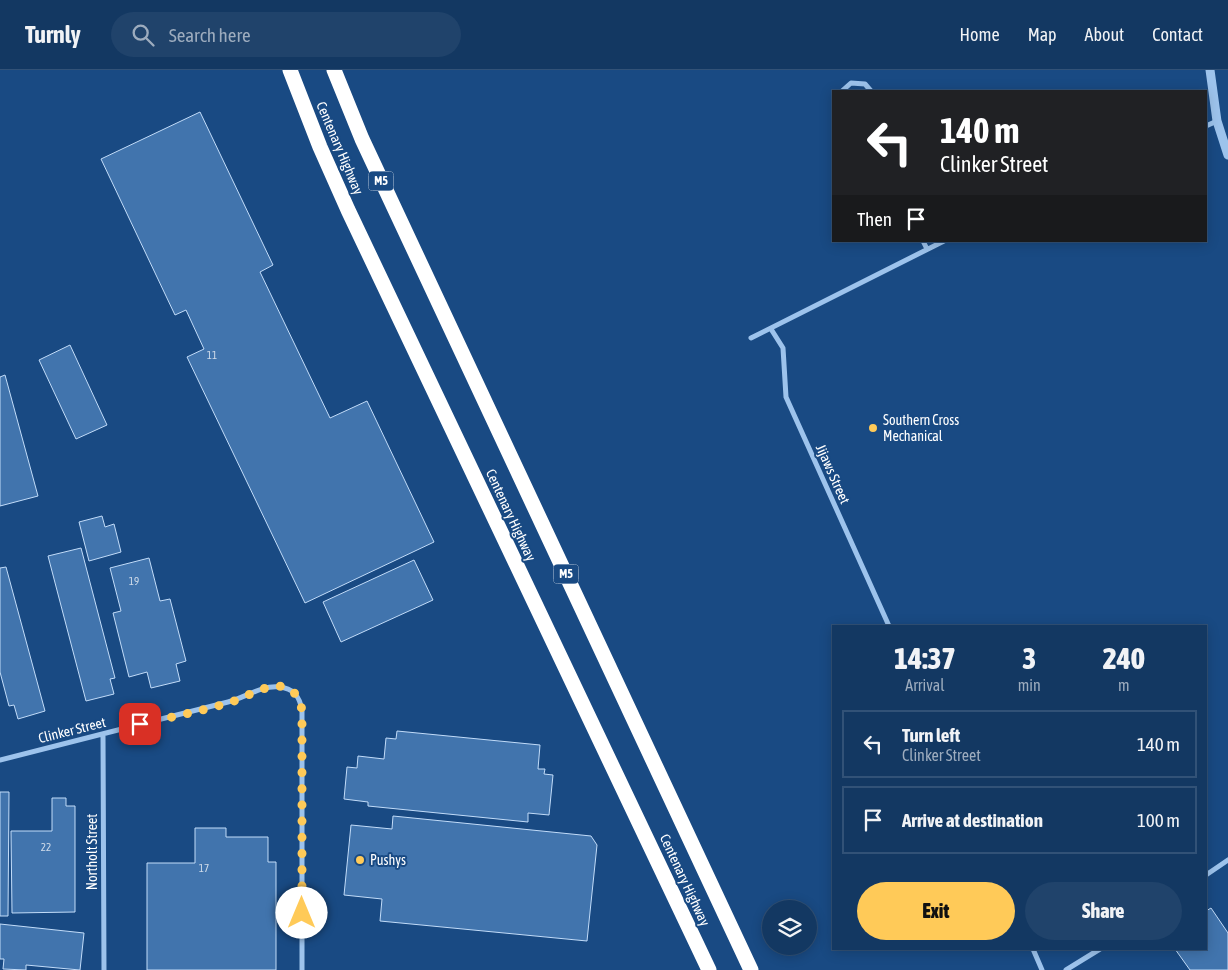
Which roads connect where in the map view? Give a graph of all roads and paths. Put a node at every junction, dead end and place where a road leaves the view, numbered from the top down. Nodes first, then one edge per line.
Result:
1 (290, 70) edge
2 (334, 70) edge
3 (1210, 70) edge
4 (843, 90) edge
5 (871, 90) edge
6 (1217, 121) junction
7 (1207, 126) edge
8 (1228, 155) edge
9 (924, 242) edge
10 (942, 242) edge
11 (927, 249) junction
12 (771, 329) junction
13 (751, 338) dead end
14 (889, 625) edge
15 (104, 734) junction
16 (0, 760) edge
17 (1228, 860) edge
18 (1207, 874) edge
19 (1033, 950) edge
20 (1098, 950) edge
21 (104, 970) edge
22 (302, 970) edge
23 (709, 970) edge
24 (750, 970) edge
25 (1042, 970) edge
26 (1066, 970) edge

1 - 23 highway, Centenary Highway
2 - 24 highway, Centenary Highway / M5
3 - 6 street
4 - 5 street
6 - 7 street
6 - 8 street
9 - 11 street
10 - 11 street
11 - 12 street
12 - 13 street
12 - 14 street, Jijaws Street
15 - 16 street, Clinker Street
15 - 21 street, Northolt Street
15 - 22 street, Clinker Street
17 - 18 street
19 - 25 street
20 - 26 street

